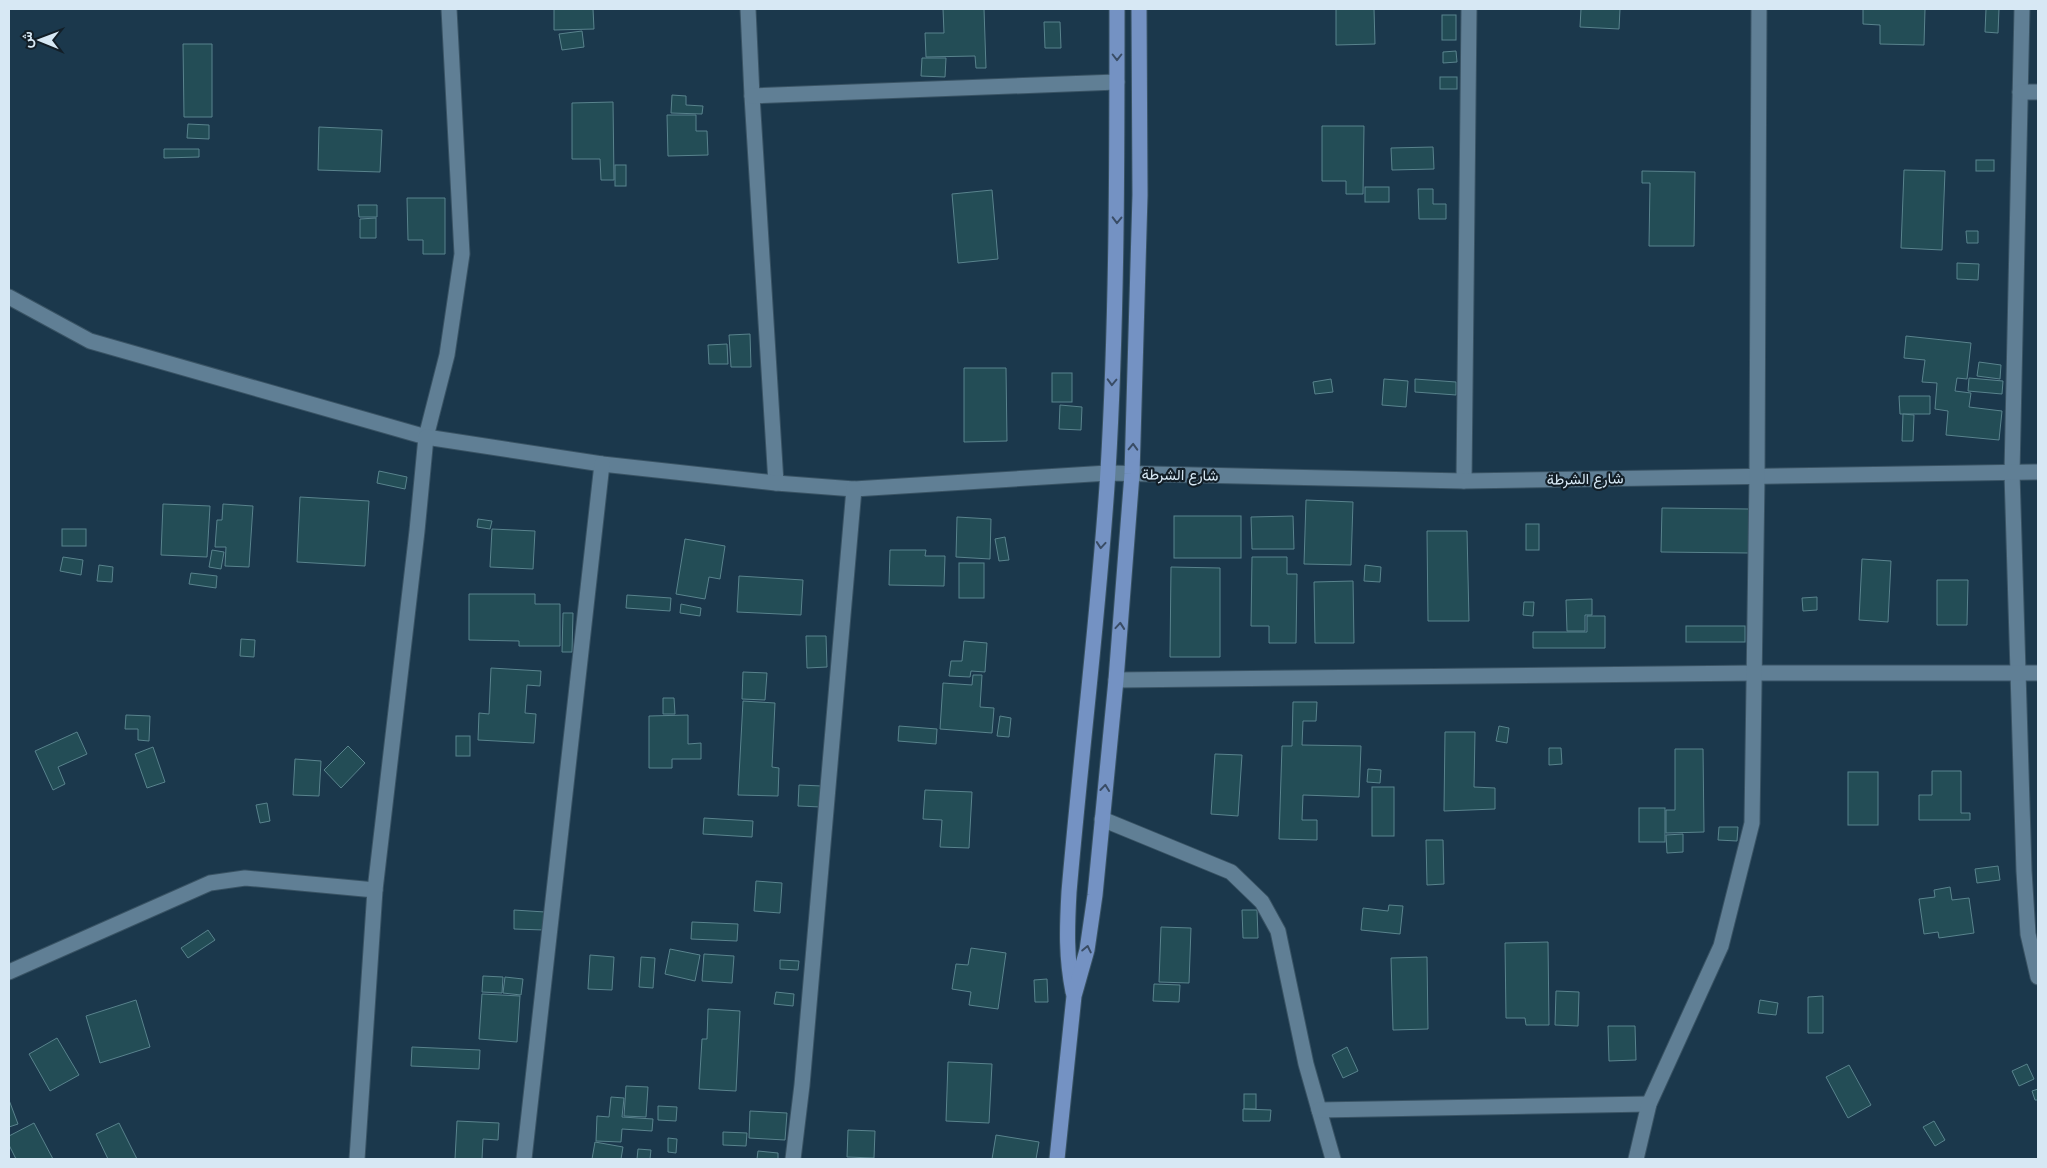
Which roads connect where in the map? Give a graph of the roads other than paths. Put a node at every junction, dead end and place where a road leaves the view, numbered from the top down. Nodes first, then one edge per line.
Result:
1 (449, 9) edge
2 (748, 9) edge
3 (1117, 9) edge
4 (1139, 9) edge
5 (1469, 9) edge
6 (1759, 9) edge
7 (2022, 9) edge
8 (1117, 82) junction
9 (2020, 92) junction
10 (2038, 92) edge
11 (752, 96) junction
12 (9, 297) edge
13 (426, 437) junction
14 (602, 464) junction
15 (2038, 472) edge
16 (1108, 473) junction
17 (1132, 474) junction
18 (2012, 474) junction
19 (1757, 477) junction
20 (1464, 481) junction
21 (776, 483) junction
22 (854, 489) junction
23 (1755, 673) junction
24 (2018, 673) junction
25 (2038, 673) edge
26 (1116, 680) junction
27 (1102, 819) junction
28 (375, 890) junction
29 (9, 972) edge
30 (2038, 977) edge
31 (1074, 996) junction
32 (1649, 1104) junction
33 (1319, 1110) junction
34 (357, 1159) edge
35 (524, 1159) edge
36 (793, 1159) edge
37 (1057, 1159) edge
38 (1333, 1159) edge
39 (1636, 1159) edge

1 - 13 street
2 - 11 street
3 -> 8 main road
17 -> 4 main road
5 - 20 street
6 - 19 street
7 - 9 street
8 - 11 street
8 -> 16 main road
9 - 10 street
9 - 18 street
11 - 21 street
12 - 13 street, شارع الشرطة
13 - 14 street, شارع الشرطة
13 - 28 street
14 - 21 street, شارع الشرطة
14 - 35 street
15 - 18 street, شارع الشرطة
16 - 17 street, شارع الشرطة
16 - 22 street, شارع الشرطة
16 -> 31 main road
17 - 20 street, شارع الشرطة
26 -> 17 main road
18 - 19 street, شارع الشرطة
18 - 24 street
19 - 20 street, شارع الشرطة
19 - 23 street
21 - 22 street, شارع الشرطة
22 - 36 street
23 - 24 street
23 - 26 street
23 - 32 street
24 - 25 street
24 - 30 street
27 -> 26 main road
31 -> 27 main road
27 - 33 street
28 - 29 street
28 - 34 street
31 - 37 main road
32 - 33 street
32 - 39 street
33 - 38 street

